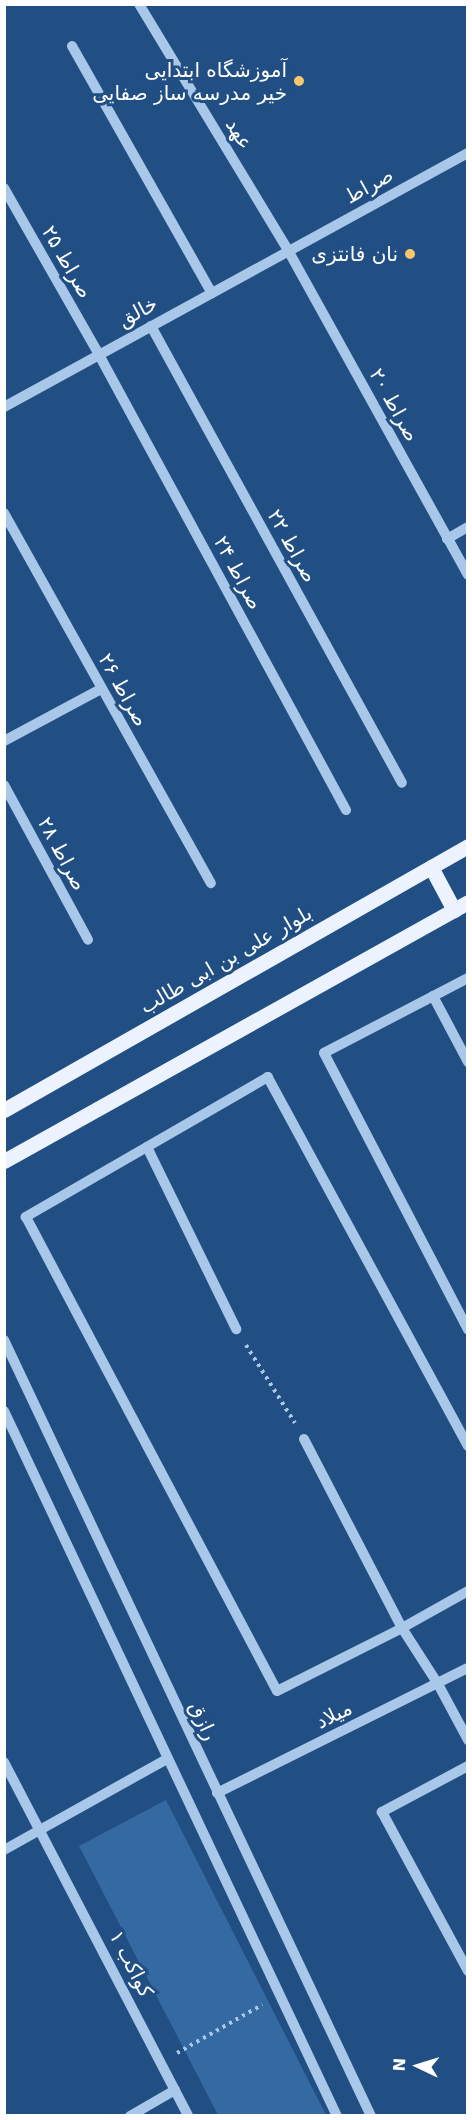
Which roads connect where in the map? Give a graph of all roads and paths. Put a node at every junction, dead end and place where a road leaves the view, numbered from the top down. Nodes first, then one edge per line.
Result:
1 (139, 4) edge
2 (72, 46) dead end
3 (468, 153) edge
4 (4, 188) edge
5 (289, 252) junction
6 (212, 293) junction
7 (151, 326) junction
8 (98, 353) junction
9 (4, 407) edge
10 (4, 513) edge
11 (468, 527) edge
12 (447, 539) junction
13 (468, 575) edge
14 (101, 688) junction
15 (4, 741) edge
16 (402, 783) dead end
17 (4, 785) edge
18 (345, 810) dead end
19 (468, 846) edge
20 (431, 867) junction
21 (211, 883) dead end
22 (461, 906) edge
23 (88, 940) dead end
24 (468, 978) edge
25 (433, 996) junction
26 (468, 1062) edge
27 (4, 1110) edge
28 (147, 1147) junction
29 (4, 1161) edge
30 (236, 1329) joint
31 (468, 1330) edge
32 (4, 1340) edge
33 (4, 1411) edge
34 (304, 1439) joint
35 (468, 1446) edge
36 (468, 1591) edge
37 (402, 1628) junction
38 (468, 1668) edge
39 (438, 1684) junction
40 (468, 1740) edge
41 (167, 1759) junction
42 (4, 1762) edge
43 (468, 1766) edge
44 (217, 1793) junction
45 (42, 1830) junction
46 (4, 1850) edge
47 (468, 1971) edge
48 (279, 1995) junction
49 (161, 2062) junction
50 (175, 2090) junction
51 (130, 2115) edge
52 (188, 2115) edge
53 (337, 2115) edge
54 (371, 2115) edge

1 - 5 street, عهد
2 - 6 street
3 - 5 street, صراط
4 - 8 street, صراط ۲۵
5 - 6 street, خالق
5 - 12 street, صراط ۲۰
6 - 7 street, خالق
7 - 8 street, خالق
7 - 16 street, صراط ۲۲
8 - 9 street, خالق
8 - 18 street, صراط ۲۴
10 - 14 street, صراط ۲۶
11 - 12 street
12 - 13 street, صراط ۲۰
14 - 15 street
14 - 21 street, صراط ۲۶
17 - 23 street, صراط ۲۸
19 - 20 main road, بلوار علی بن ابی طالب
20 - 22 main road
20 - 27 main road, بلوار علی بن ابی طالب
22 - 29 main road
24 - 25 street
25 - 26 street
25 - 31 street
28 - 30 street
28 - 35 street
28 - 37 street
30 - 34 path
32 - 44 street, رازق
33 - 41 street
34 - 37 street
36 - 37 street
37 - 39 street
38 - 39 street, میلاد
39 - 40 street
39 - 44 street, میلاد
41 - 45 street
41 - 48 street
42 - 45 street, کواکب ۱
43 - 47 street
44 - 54 street, رازق
45 - 46 street
45 - 49 street, کواکب ۱
48 - 49 path
48 - 53 street
49 - 50 street, کواکب ۱
50 - 51 street
50 - 52 street, کواکب ۱

